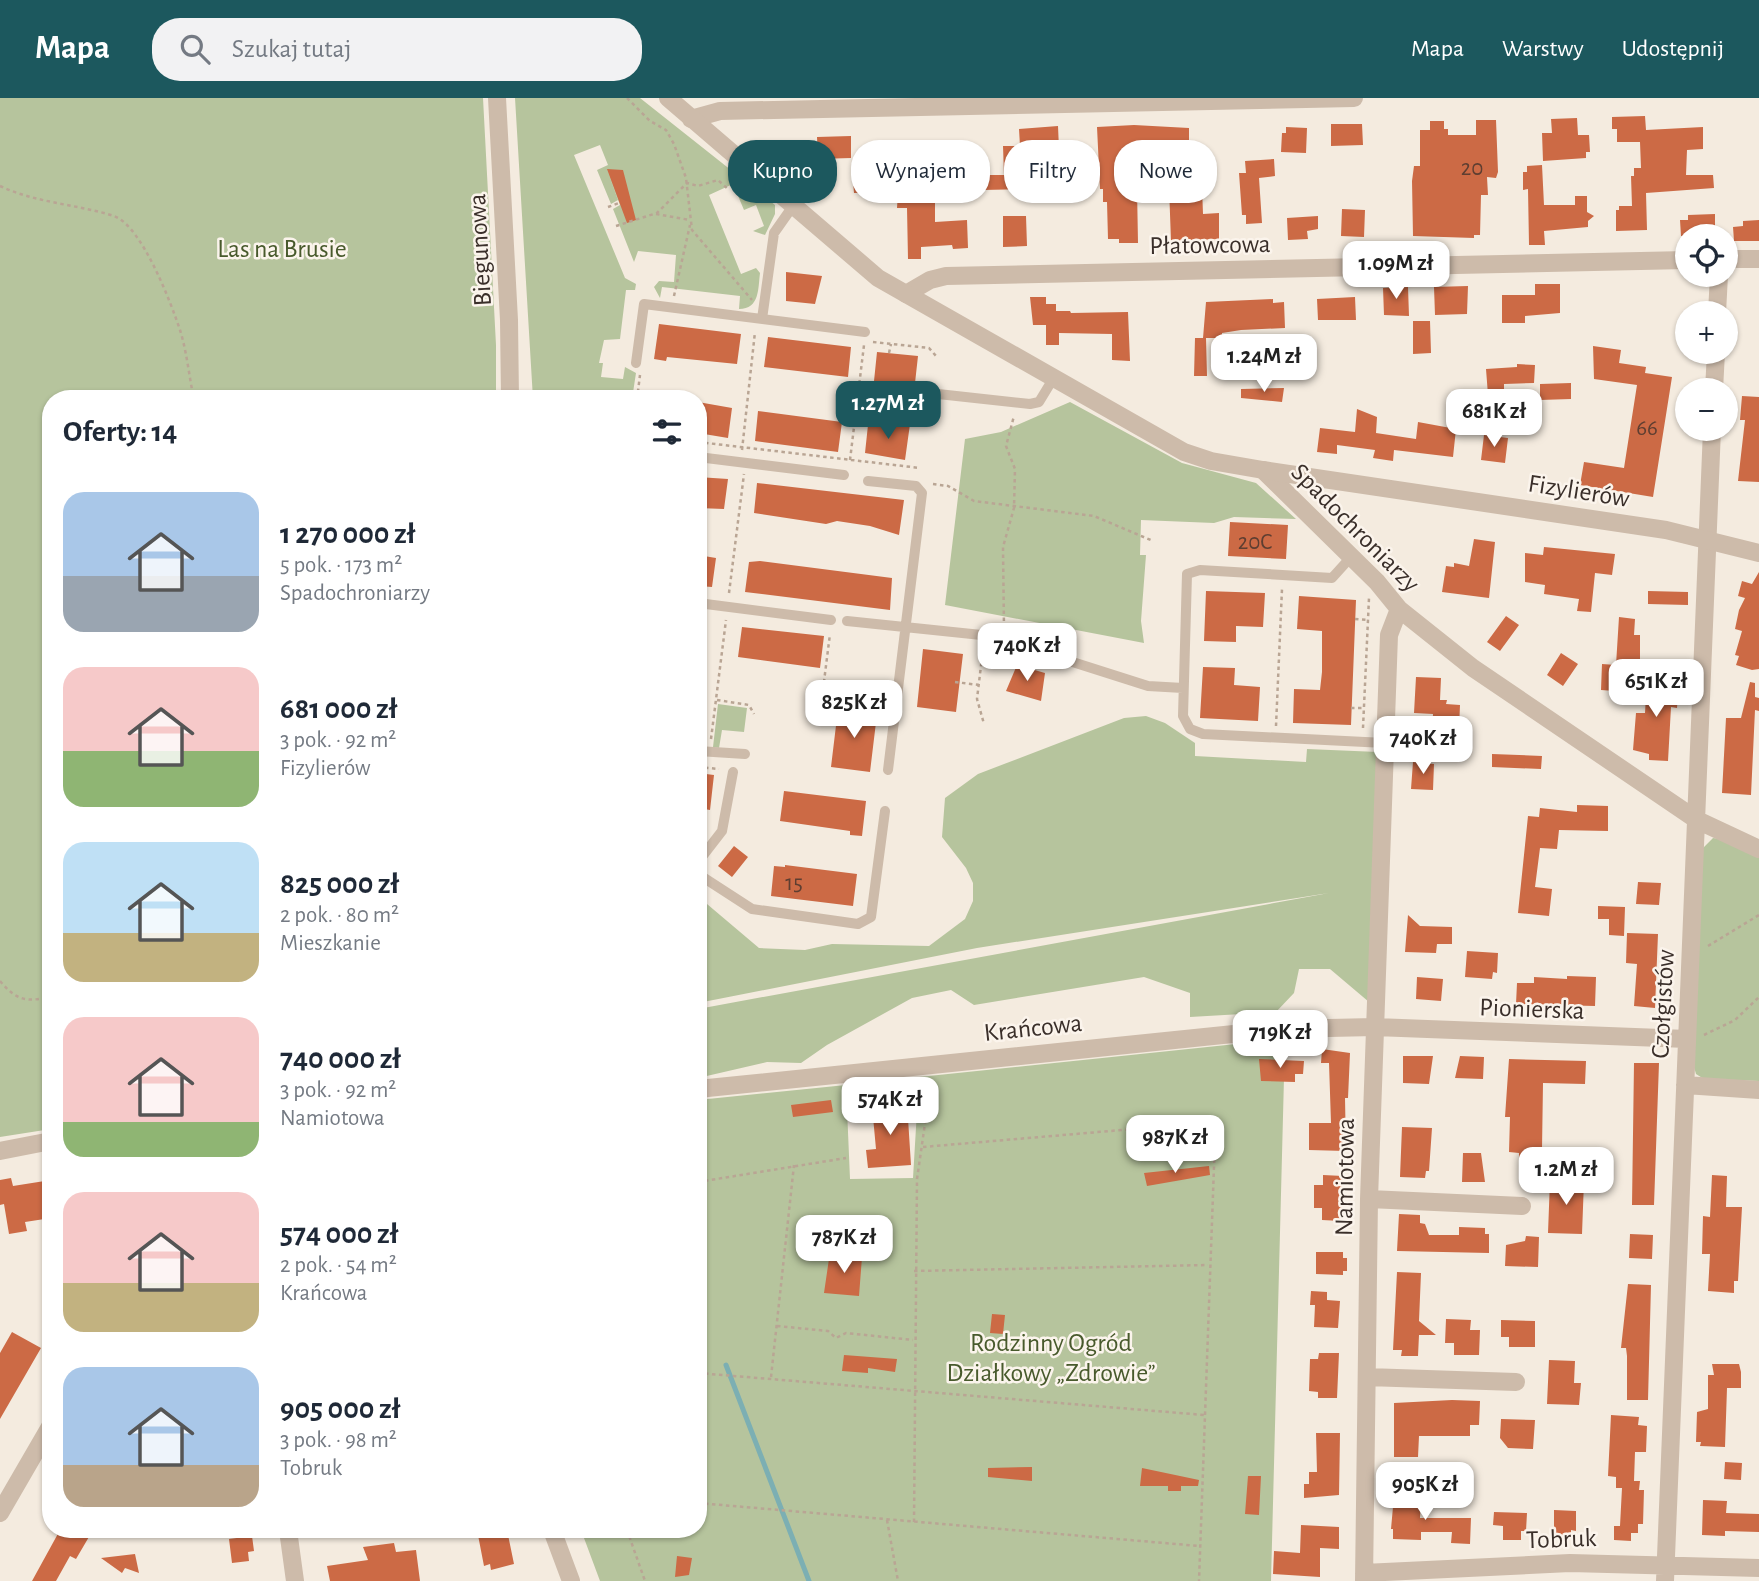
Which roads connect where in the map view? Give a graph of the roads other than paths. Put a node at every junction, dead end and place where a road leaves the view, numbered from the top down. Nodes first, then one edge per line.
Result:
1 (497, 98) edge
2 (668, 98) edge
3 (1354, 98) edge
4 (691, 119) junction
5 (793, 206) junction
6 (1759, 259) edge
7 (1675, 260) edge
8 (1738, 260) edge
9 (906, 294) junction
10 (761, 317) junction
11 (865, 332) dead end
12 (636, 363) road end
13 (1053, 379) junction
14 (510, 390) edge
15 (929, 393) dead end
16 (1712, 441) edge
17 (707, 458) edge
18 (1263, 470) junction
19 (844, 475) dead end
20 (868, 481) dead end
21 (1708, 540) junction
22 (1759, 554) edge
23 (1351, 557) junction
24 (707, 604) edge
25 (1399, 609) junction
26 (831, 620) road end
27 (847, 621) dead end
28 (905, 627) junction
29 (1183, 688) junction
30 (1385, 743) junction
31 (707, 752) edge
32 (745, 754) dead end
33 (888, 770) dead end
34 (733, 772) road end
35 (885, 811) dead end
36 (1697, 820) junction
37 (1759, 849) edge
38 (707, 850) edge
39 (707, 880) edge
40 (1374, 1027) junction
41 (1687, 1039) junction
42 (1685, 1086) junction
43 (707, 1088) edge
44 (1759, 1090) edge
45 (42, 1143) edge
46 (0, 1151) edge
47 (1369, 1199) junction
48 (1522, 1206) dead end
49 (1367, 1377) junction
50 (1516, 1382) dead end
51 (42, 1439) edge
52 (3, 1502) edge
53 (289, 1538) edge
54 (555, 1538) edge
55 (1759, 1568) edge
56 (1665, 1573) edge
57 (1364, 1577) edge
58 (295, 1581) edge
59 (571, 1581) edge

1 - 14 street, Biegunowa
2 - 4 street, Spadochroniarzy
3 - 4 street
4 - 5 street, Spadochroniarzy
5 - 9 street, Spadochroniarzy
5 - 10 lane
6 - 8 street
7 - 9 street, Płatowcowa
9 - 13 street, Spadochroniarzy
10 - 11 lane
10 - 12 lane
13 - 15 lane
13 - 18 street, Spadochroniarzy
16 - 21 street, Czołgistów
17 - 19 lane
18 - 21 street, Fizylierów
18 - 23 street, Spadochroniarzy
20 - 28 lane
21 - 22 street, Fizylierów
21 - 36 street, Czołgistów
23 - 25 street, Spadochroniarzy
23 - 29 lane
24 - 26 lane
25 - 30 street, Namiotowa
25 - 36 street, Spadochroniarzy
27 - 28 lane
28 - 29 lane
28 - 33 lane
29 - 30 lane
30 - 40 street, Namiotowa
31 - 32 lane
34 - 38 lane
35 - 39 lane
36 - 37 street, Spadochroniarzy
36 - 41 street, Czołgistów
40 - 41 street, Pionierska
40 - 43 street, Krańcowa
40 - 47 street, Namiotowa
41 - 42 street, Czołgistów
42 - 44 street
42 - 56 street, Czołgistów
45 - 46 street
47 - 48 street
47 - 49 street, Namiotowa
49 - 50 street
49 - 57 street, Namiotowa
51 - 52 street
53 - 58 street
54 - 59 street
55 - 56 street, Tobruk
56 - 57 street, Tobruk

